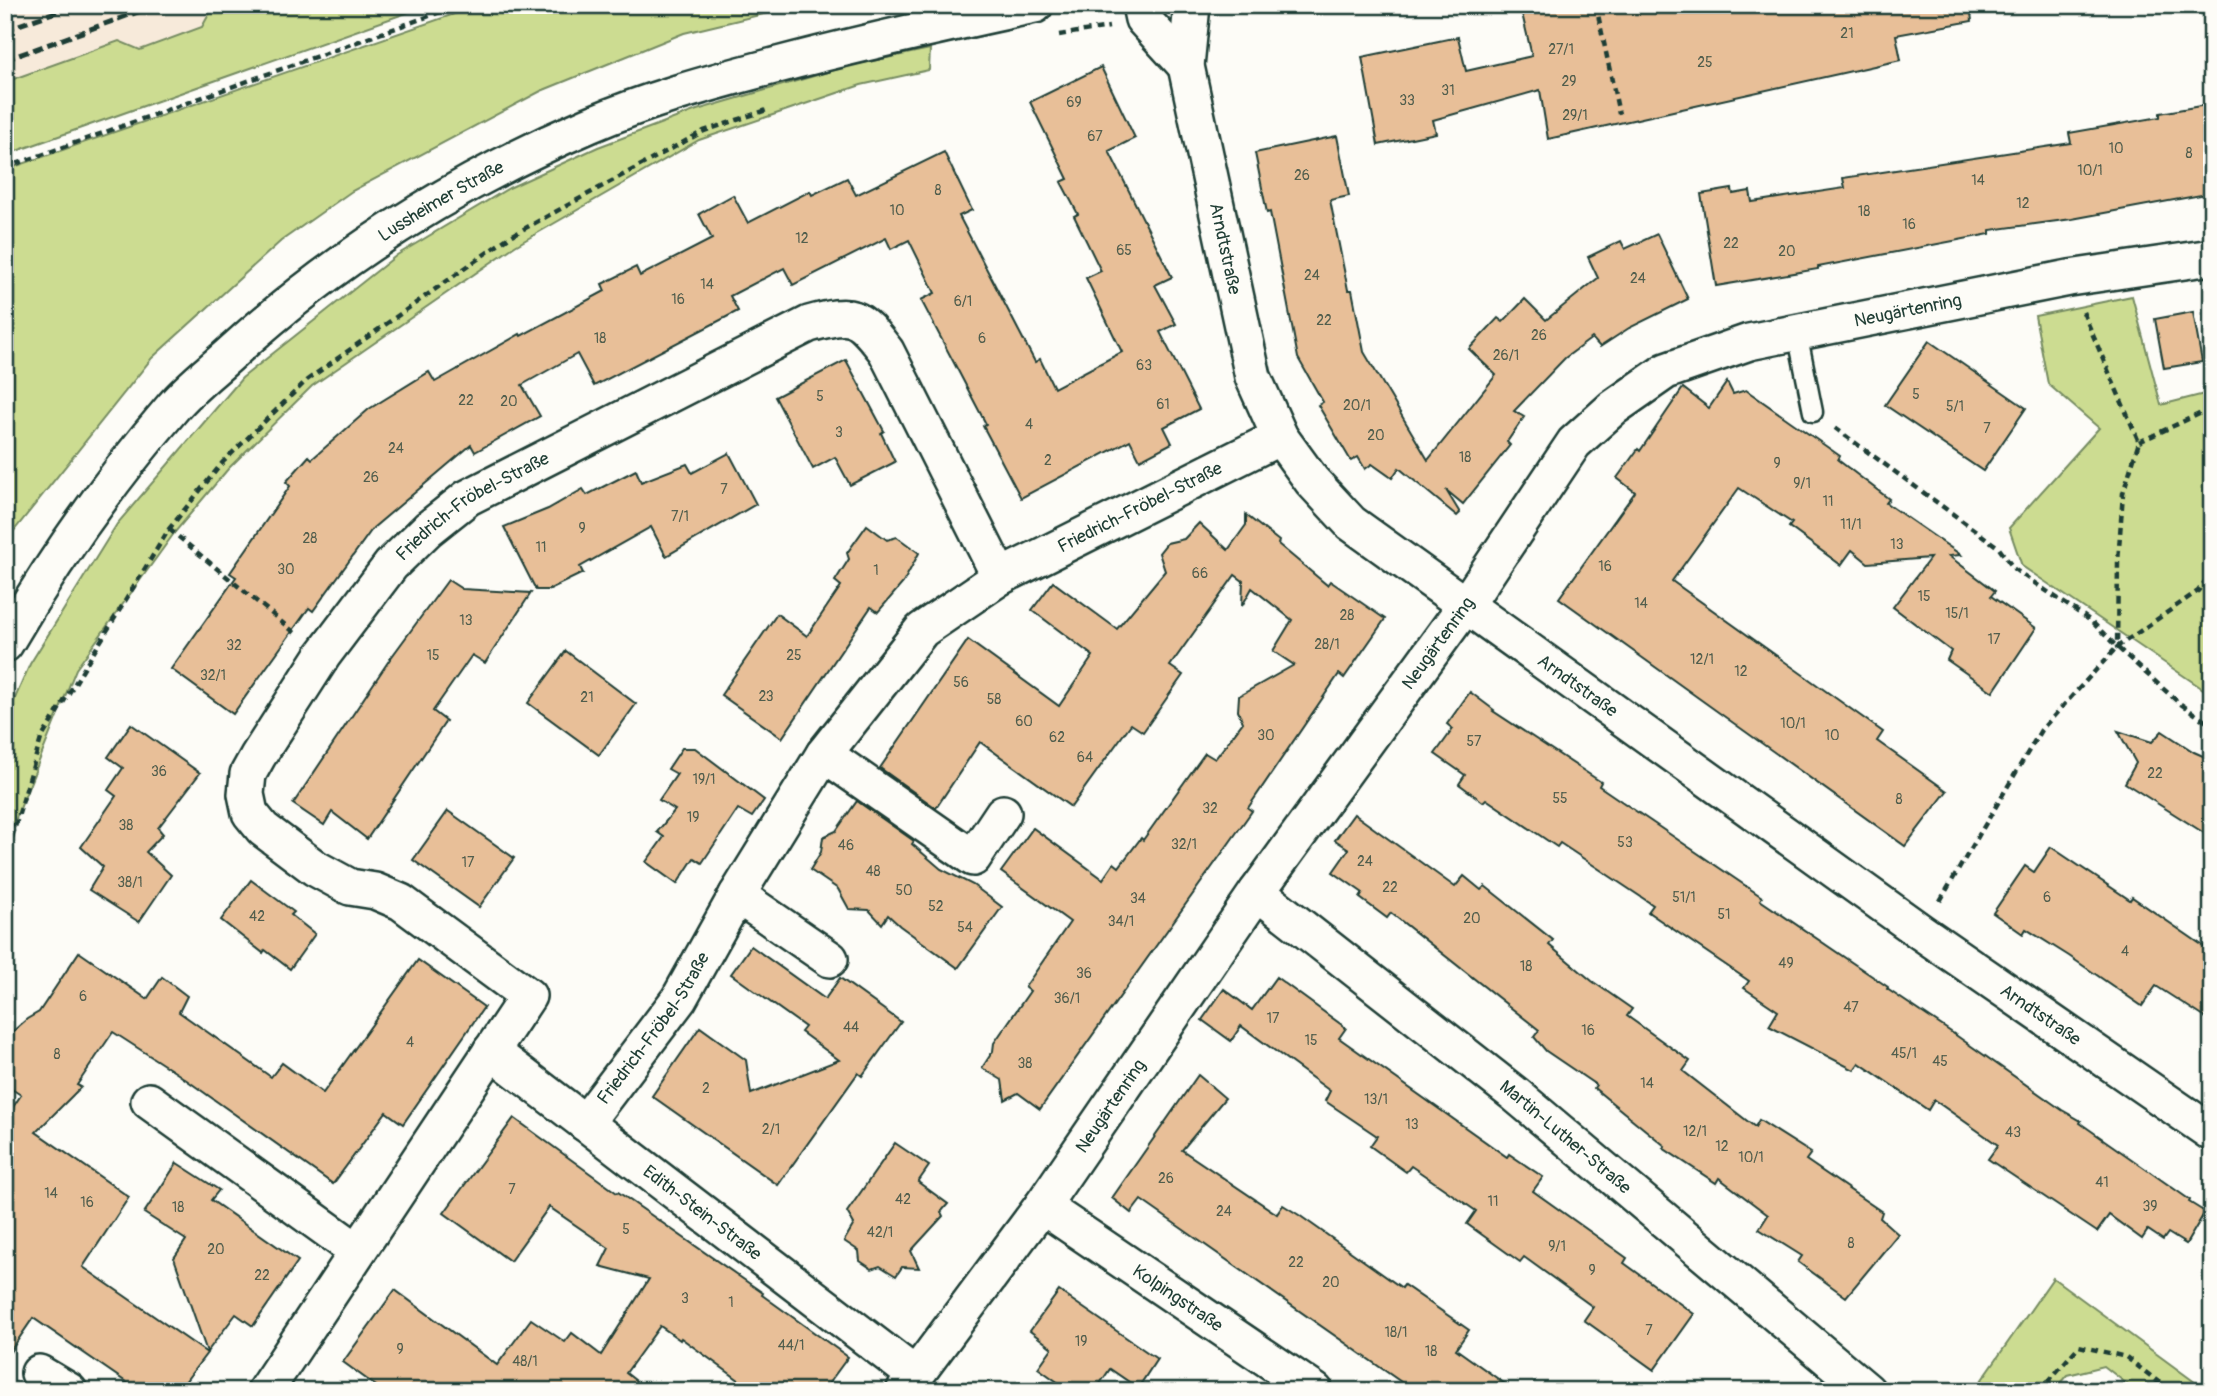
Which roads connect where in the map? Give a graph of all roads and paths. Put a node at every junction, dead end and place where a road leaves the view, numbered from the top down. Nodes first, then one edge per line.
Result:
1 (460, 5) edge
2 (1035, 5) edge
3 (1140, 5) edge
4 (1192, 5) edge
5 (1596, 5) edge
6 (1186, 66) junction
7 (768, 109) dead end
8 (1619, 114) dead end
9 (5, 168) edge
10 (2212, 257) edge
11 (2069, 278) junction
12 (1797, 332) junction
13 (2212, 408) edge
14 (1813, 412) joint
15 (1280, 437) junction
16 (2139, 442) junction
17 (169, 529) junction
18 (2212, 572) edge
19 (1000, 577) junction
20 (1465, 606) junction
21 (5, 644) edge
22 (2117, 647) junction
23 (323, 655) junction
24 (2212, 726) edge
25 (824, 754) junction
26 (1003, 813) dead end
27 (5, 861) edge
28 (1257, 892) junction
29 (737, 895) junction
30 (1922, 932) junction
31 (830, 959) dead end
32 (491, 1051) junction
33 (149, 1101) dead end
34 (585, 1123) junction
35 (2210, 1127) edge
36 (1042, 1206) junction
37 (357, 1251) junction
38 (39, 1373) dead end
39 (909, 1383) edge
40 (69, 1391) edge
41 (265, 1391) edge
42 (1315, 1391) edge
43 (1867, 1391) edge
44 (2040, 1391) edge
45 (2170, 1391) edge

1 - 9 path
2 - 21 street, Lussheimer Straße
3 - 6 street
4 - 6 street, Arndtstraße
5 - 8 path
6 - 15 street, Arndtstraße
7 - 17 path
10 - 11 street, Neugärtenring
11 - 12 street, Neugärtenring
11 - 16 path
12 - 14 lane
12 - 20 street, Neugärtenring
13 - 16 path
14 - 22 path
15 - 19 street, Friedrich-Fröbel-Straße
15 - 20 street, Arndtstraße
16 - 22 path
17 - 23 path
17 - 27 path
18 - 22 path
19 - 23 street, Friedrich-Fröbel-Straße
19 - 25 street, Friedrich-Fröbel-Straße
20 - 28 street, Neugärtenring
20 - 30 street, Arndtstraße
22 - 24 path
22 - 30 path
23 - 32 street, Friedrich-Fröbel-Straße
25 - 26 street
25 - 29 street, Friedrich-Fröbel-Straße
28 - 36 street, Neugärtenring
28 - 43 street, Martin-Luther-Straße
29 - 31 street
29 - 34 street, Friedrich-Fröbel-Straße
30 - 35 street, Arndtstraße
32 - 34 street, Edith-Stein-Straße
32 - 37 street
33 - 37 street
34 - 39 street, Edith-Stein-Straße
36 - 39 street, Neugärtenring
36 - 42 street, Kolpingstraße
37 - 41 street
38 - 40 street
44 - 45 path

